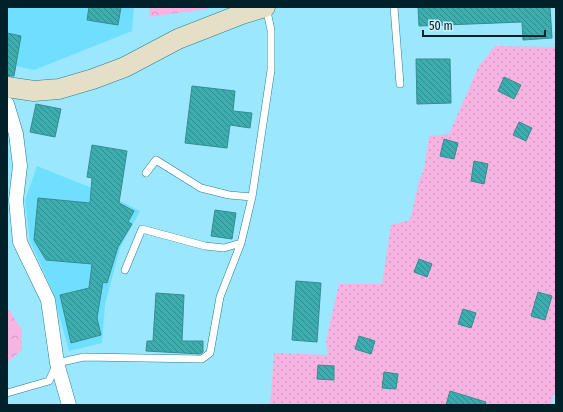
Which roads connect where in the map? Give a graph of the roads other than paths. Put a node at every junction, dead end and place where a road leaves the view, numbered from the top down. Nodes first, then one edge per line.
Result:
1 (265, 7) edge
2 (394, 7) edge
3 (400, 84) dead end
4 (7, 87) edge
5 (7, 104) edge
6 (146, 173) dead end
7 (252, 197) junction
8 (241, 243) junction
9 (125, 270) dead end
10 (57, 363) junction
11 (7, 393) edge
12 (69, 405) edge

1 - 4 street
1 - 7 lane
2 - 3 lane
5 - 10 street
6 - 7 lane
7 - 8 lane
8 - 9 lane
8 - 10 lane
10 - 11 lane
10 - 12 street

